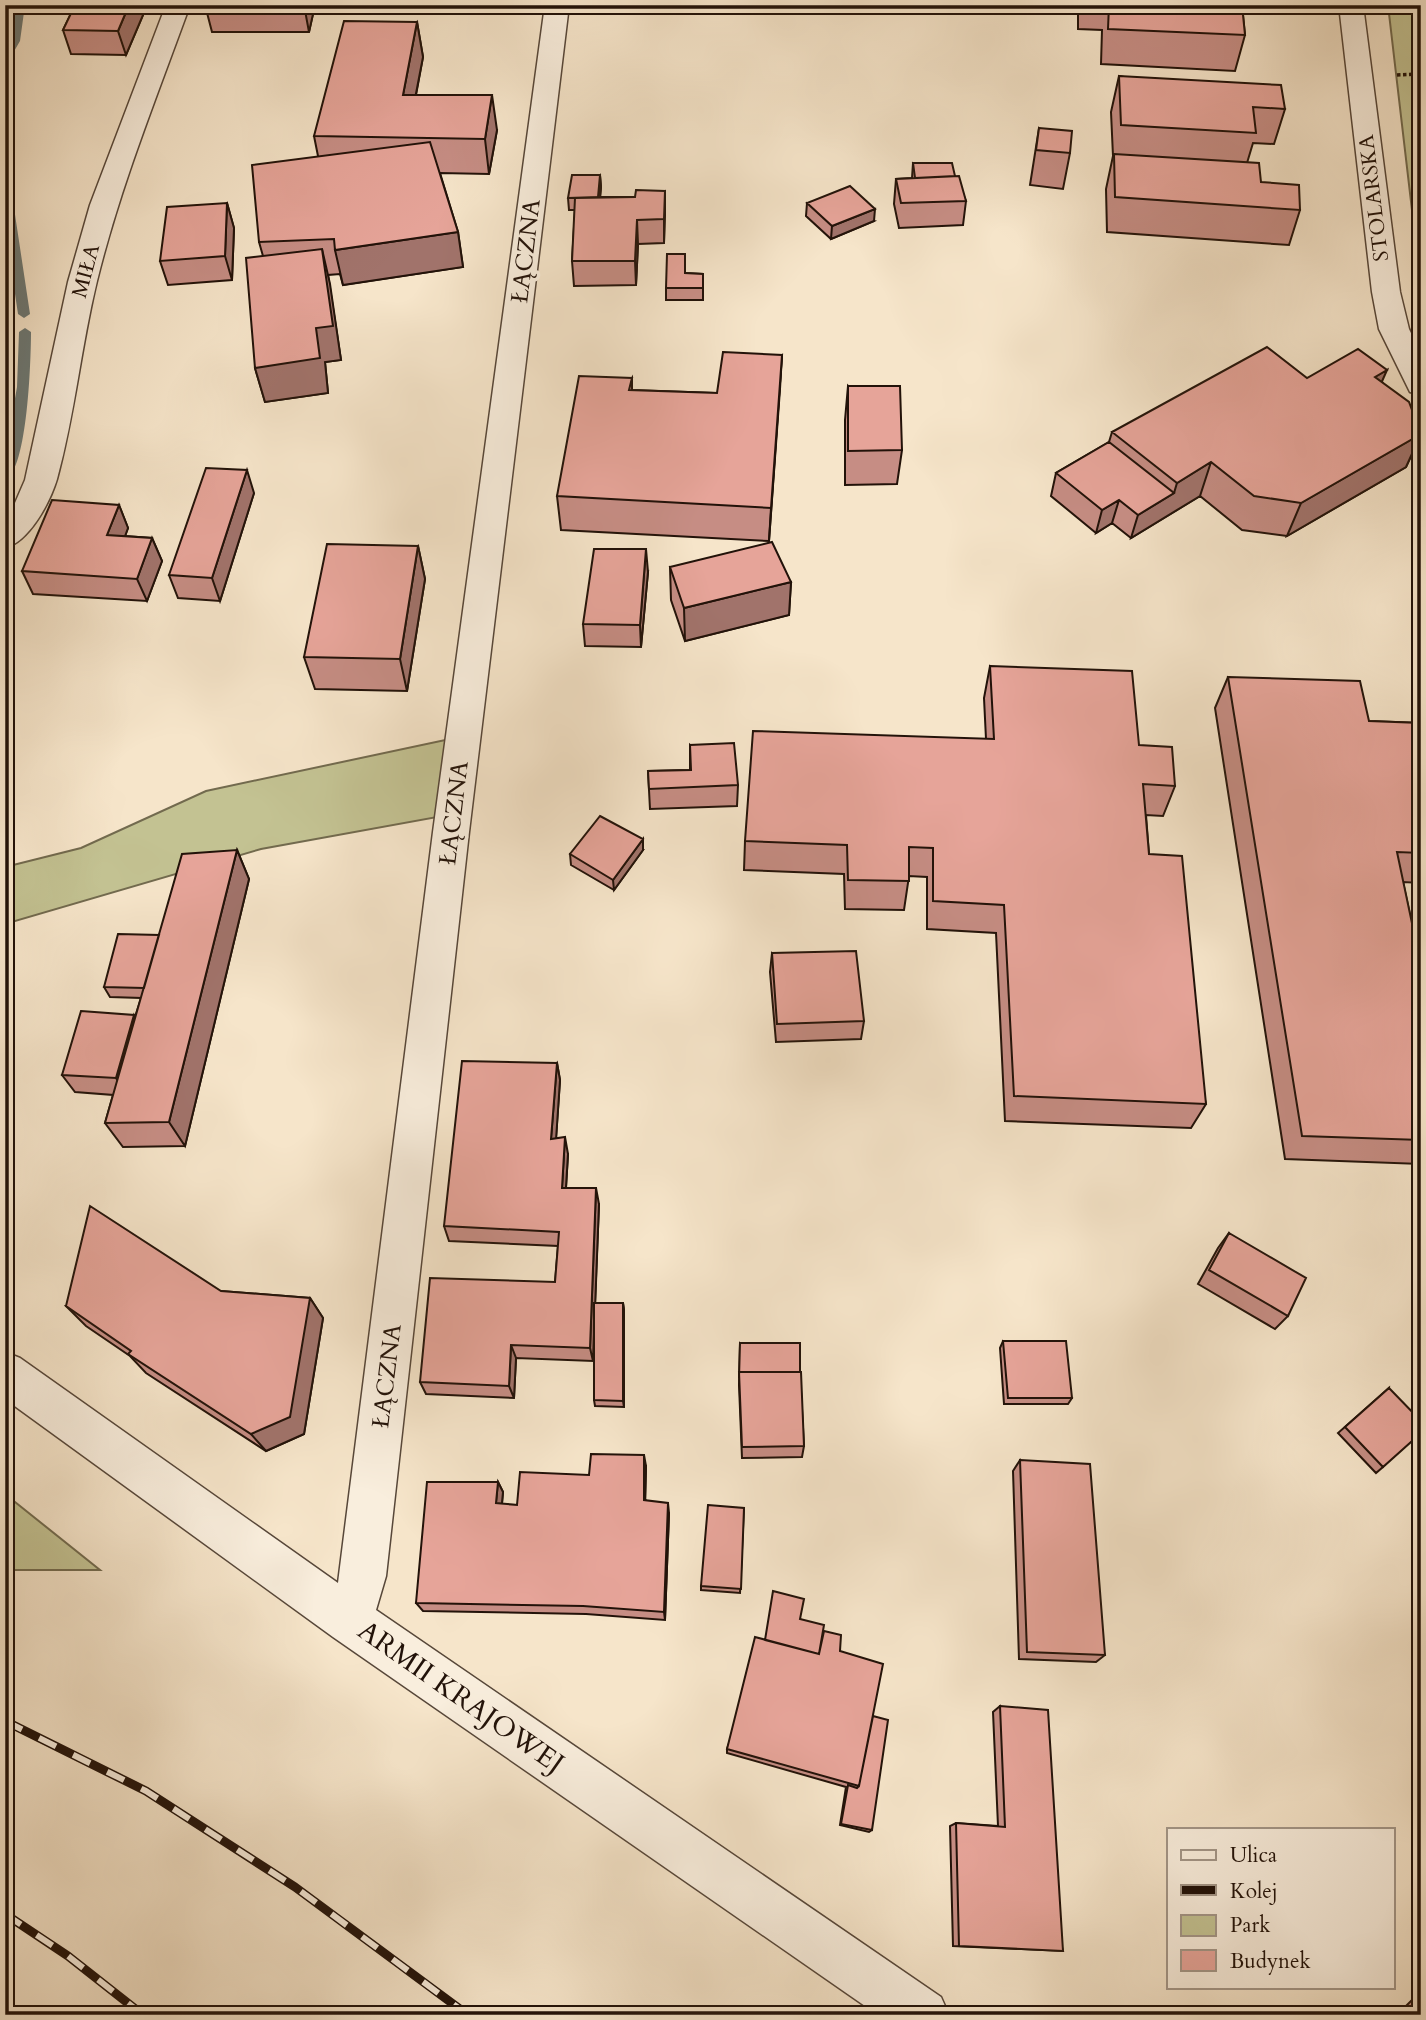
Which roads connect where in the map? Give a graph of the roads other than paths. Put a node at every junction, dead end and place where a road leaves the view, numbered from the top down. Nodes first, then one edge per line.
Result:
1 (177, 5) edge
2 (558, 5) edge
3 (1351, 5) edge
4 (1421, 385) edge
5 (5, 537) edge
6 (5, 1373) edge
7 (350, 1620) junction
8 (923, 2015) edge

1 - 5 street, MIŁA
2 - 7 street, ŁĄCZNA
3 - 4 street, STOLARSKA
6 - 7 street, ARMII KRAJOWEJ
7 - 8 street, ARMII KRAJOWEJ

